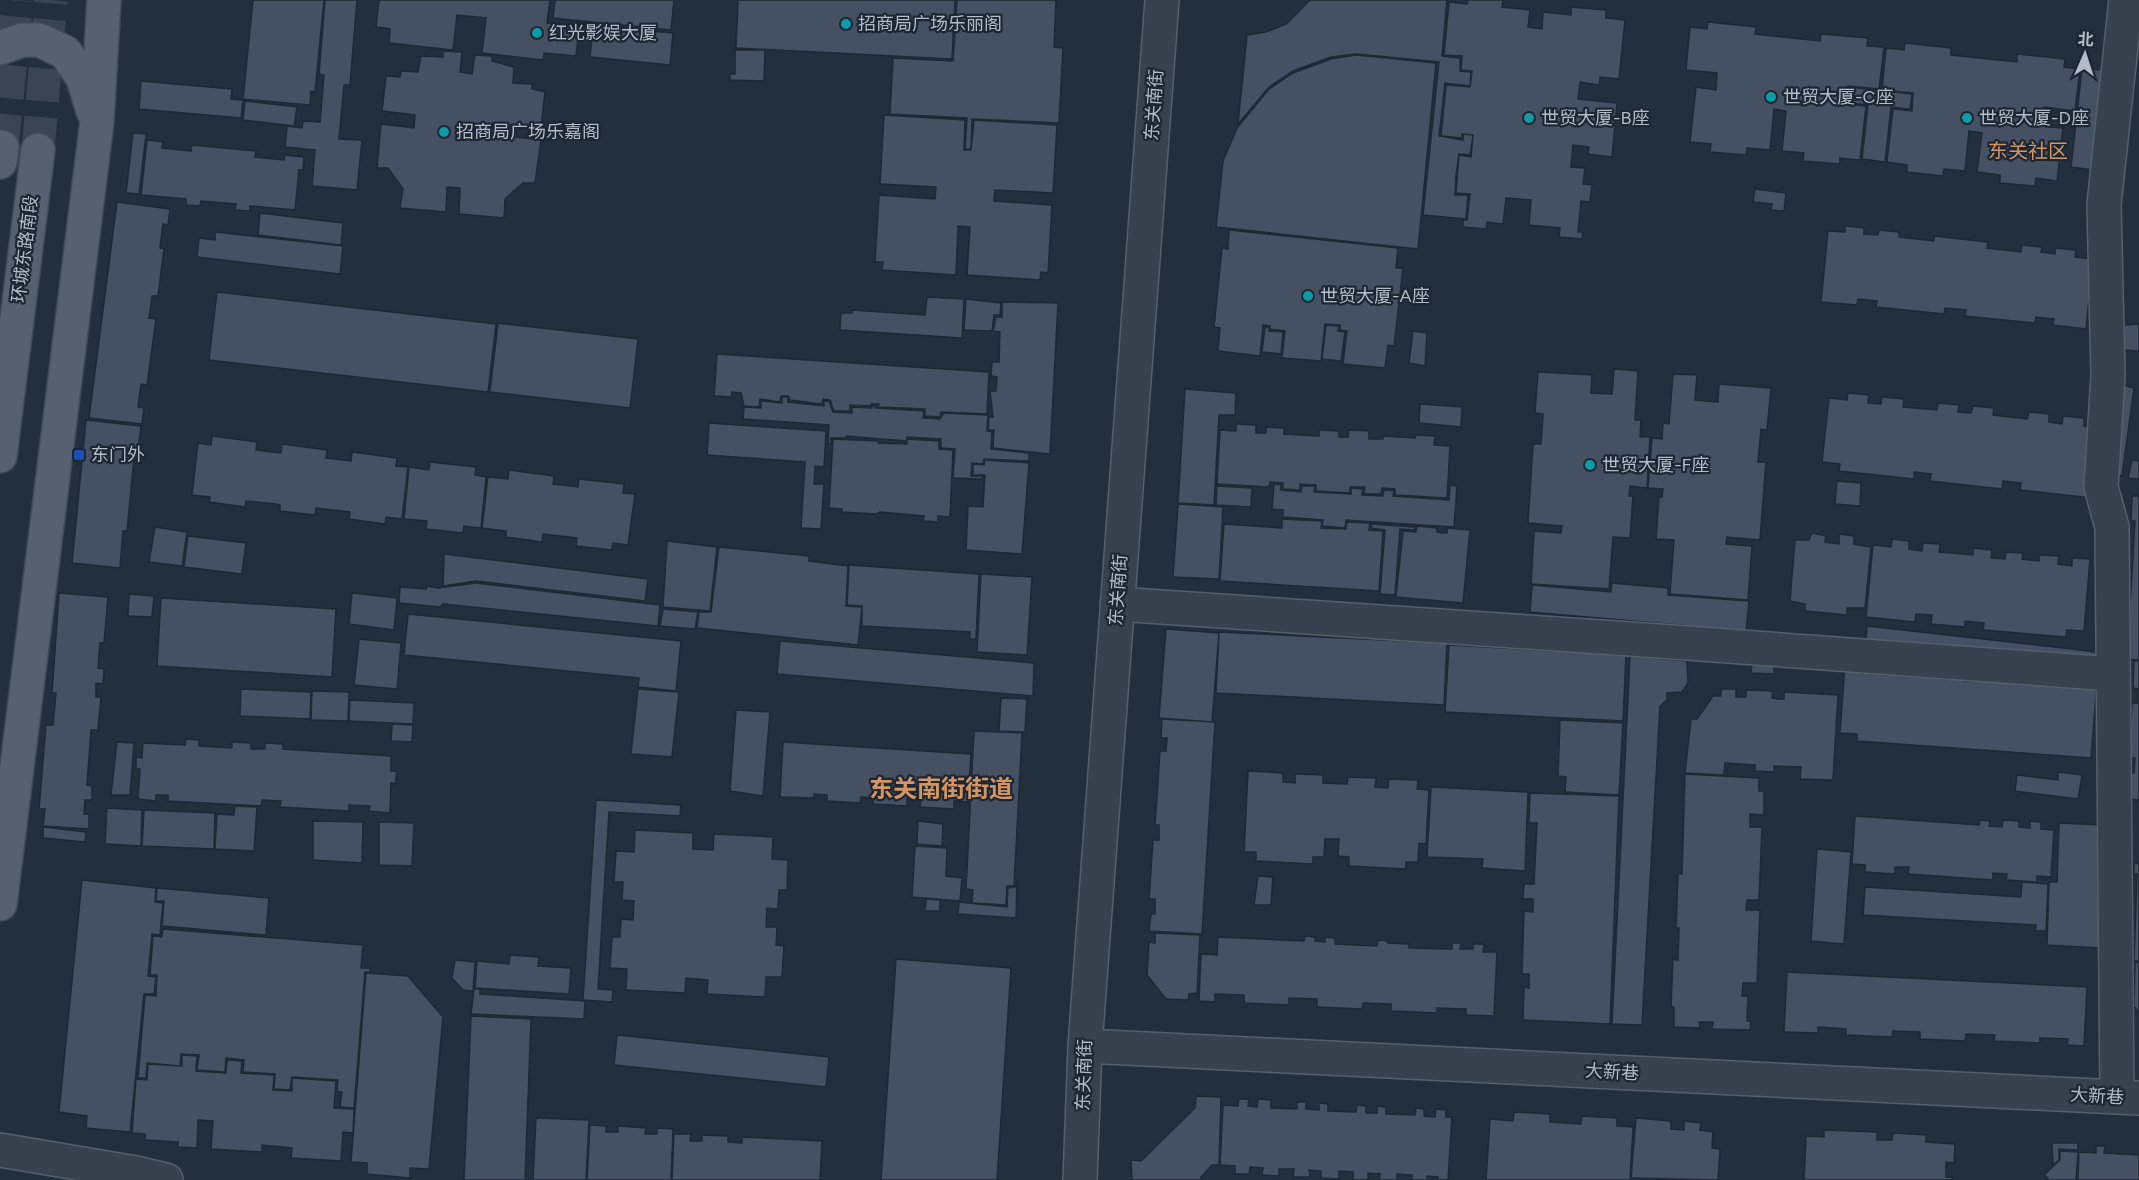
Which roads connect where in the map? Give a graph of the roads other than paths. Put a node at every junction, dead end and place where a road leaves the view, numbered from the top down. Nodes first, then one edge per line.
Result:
1 (104, 0) edge
2 (1162, 0) edge
3 (2126, 0) edge
4 (0, 48) edge
5 (97, 121) junction
6 (38, 150) tunnel mouth
7 (0, 456) edge
8 (1117, 604) junction
9 (2113, 674) junction
10 (0, 904) edge
11 (1085, 1046) junction
12 (2128, 1097) edge
13 (0, 1150) edge
14 (166, 1180) edge
15 (1080, 1180) edge

1 - 5 main road
2 - 8 street, 东关南街
3 - 9 street
4 - 5 main road
5 - 10 main road
6 - 7 main road, 环城东路南段
8 - 9 street
8 - 11 street, 东关南街
9 - 12 street
11 - 12 street, 大新巷
11 - 15 street, 东关南街
13 - 14 street

